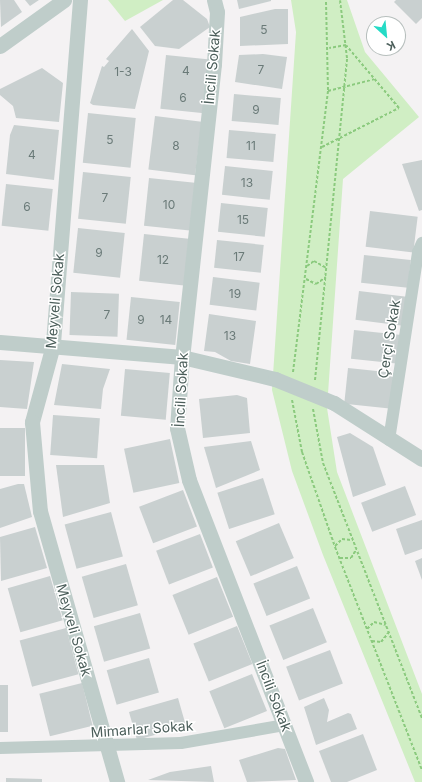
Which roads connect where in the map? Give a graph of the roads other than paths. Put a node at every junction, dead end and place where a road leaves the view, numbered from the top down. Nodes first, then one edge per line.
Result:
1 (64, 0) edge
2 (80, 0) edge
3 (214, 0) edge
4 (0, 46) edge
5 (422, 243) edge
6 (0, 342) edge
7 (53, 346) junction
8 (182, 357) junction
9 (389, 440) junction
10 (422, 459) edge
11 (285, 725) junction
12 (106, 747) junction
13 (0, 748) edge
14 (117, 782) edge
15 (306, 782) edge

1 - 4 street
2 - 7 street, Meyveli Sokak
3 - 8 street, İncili Sokak
5 - 9 street, Çerçi Sokak
6 - 7 street
7 - 8 street
7 - 12 street, Meyveli Sokak
8 - 9 street
8 - 11 street, İncili Sokak
9 - 10 street
11 - 12 street, Mimarlar Sokak
11 - 15 street, İncili Sokak
12 - 13 street, Mimarlar Sokak
12 - 14 street, Meyveli Sokak

